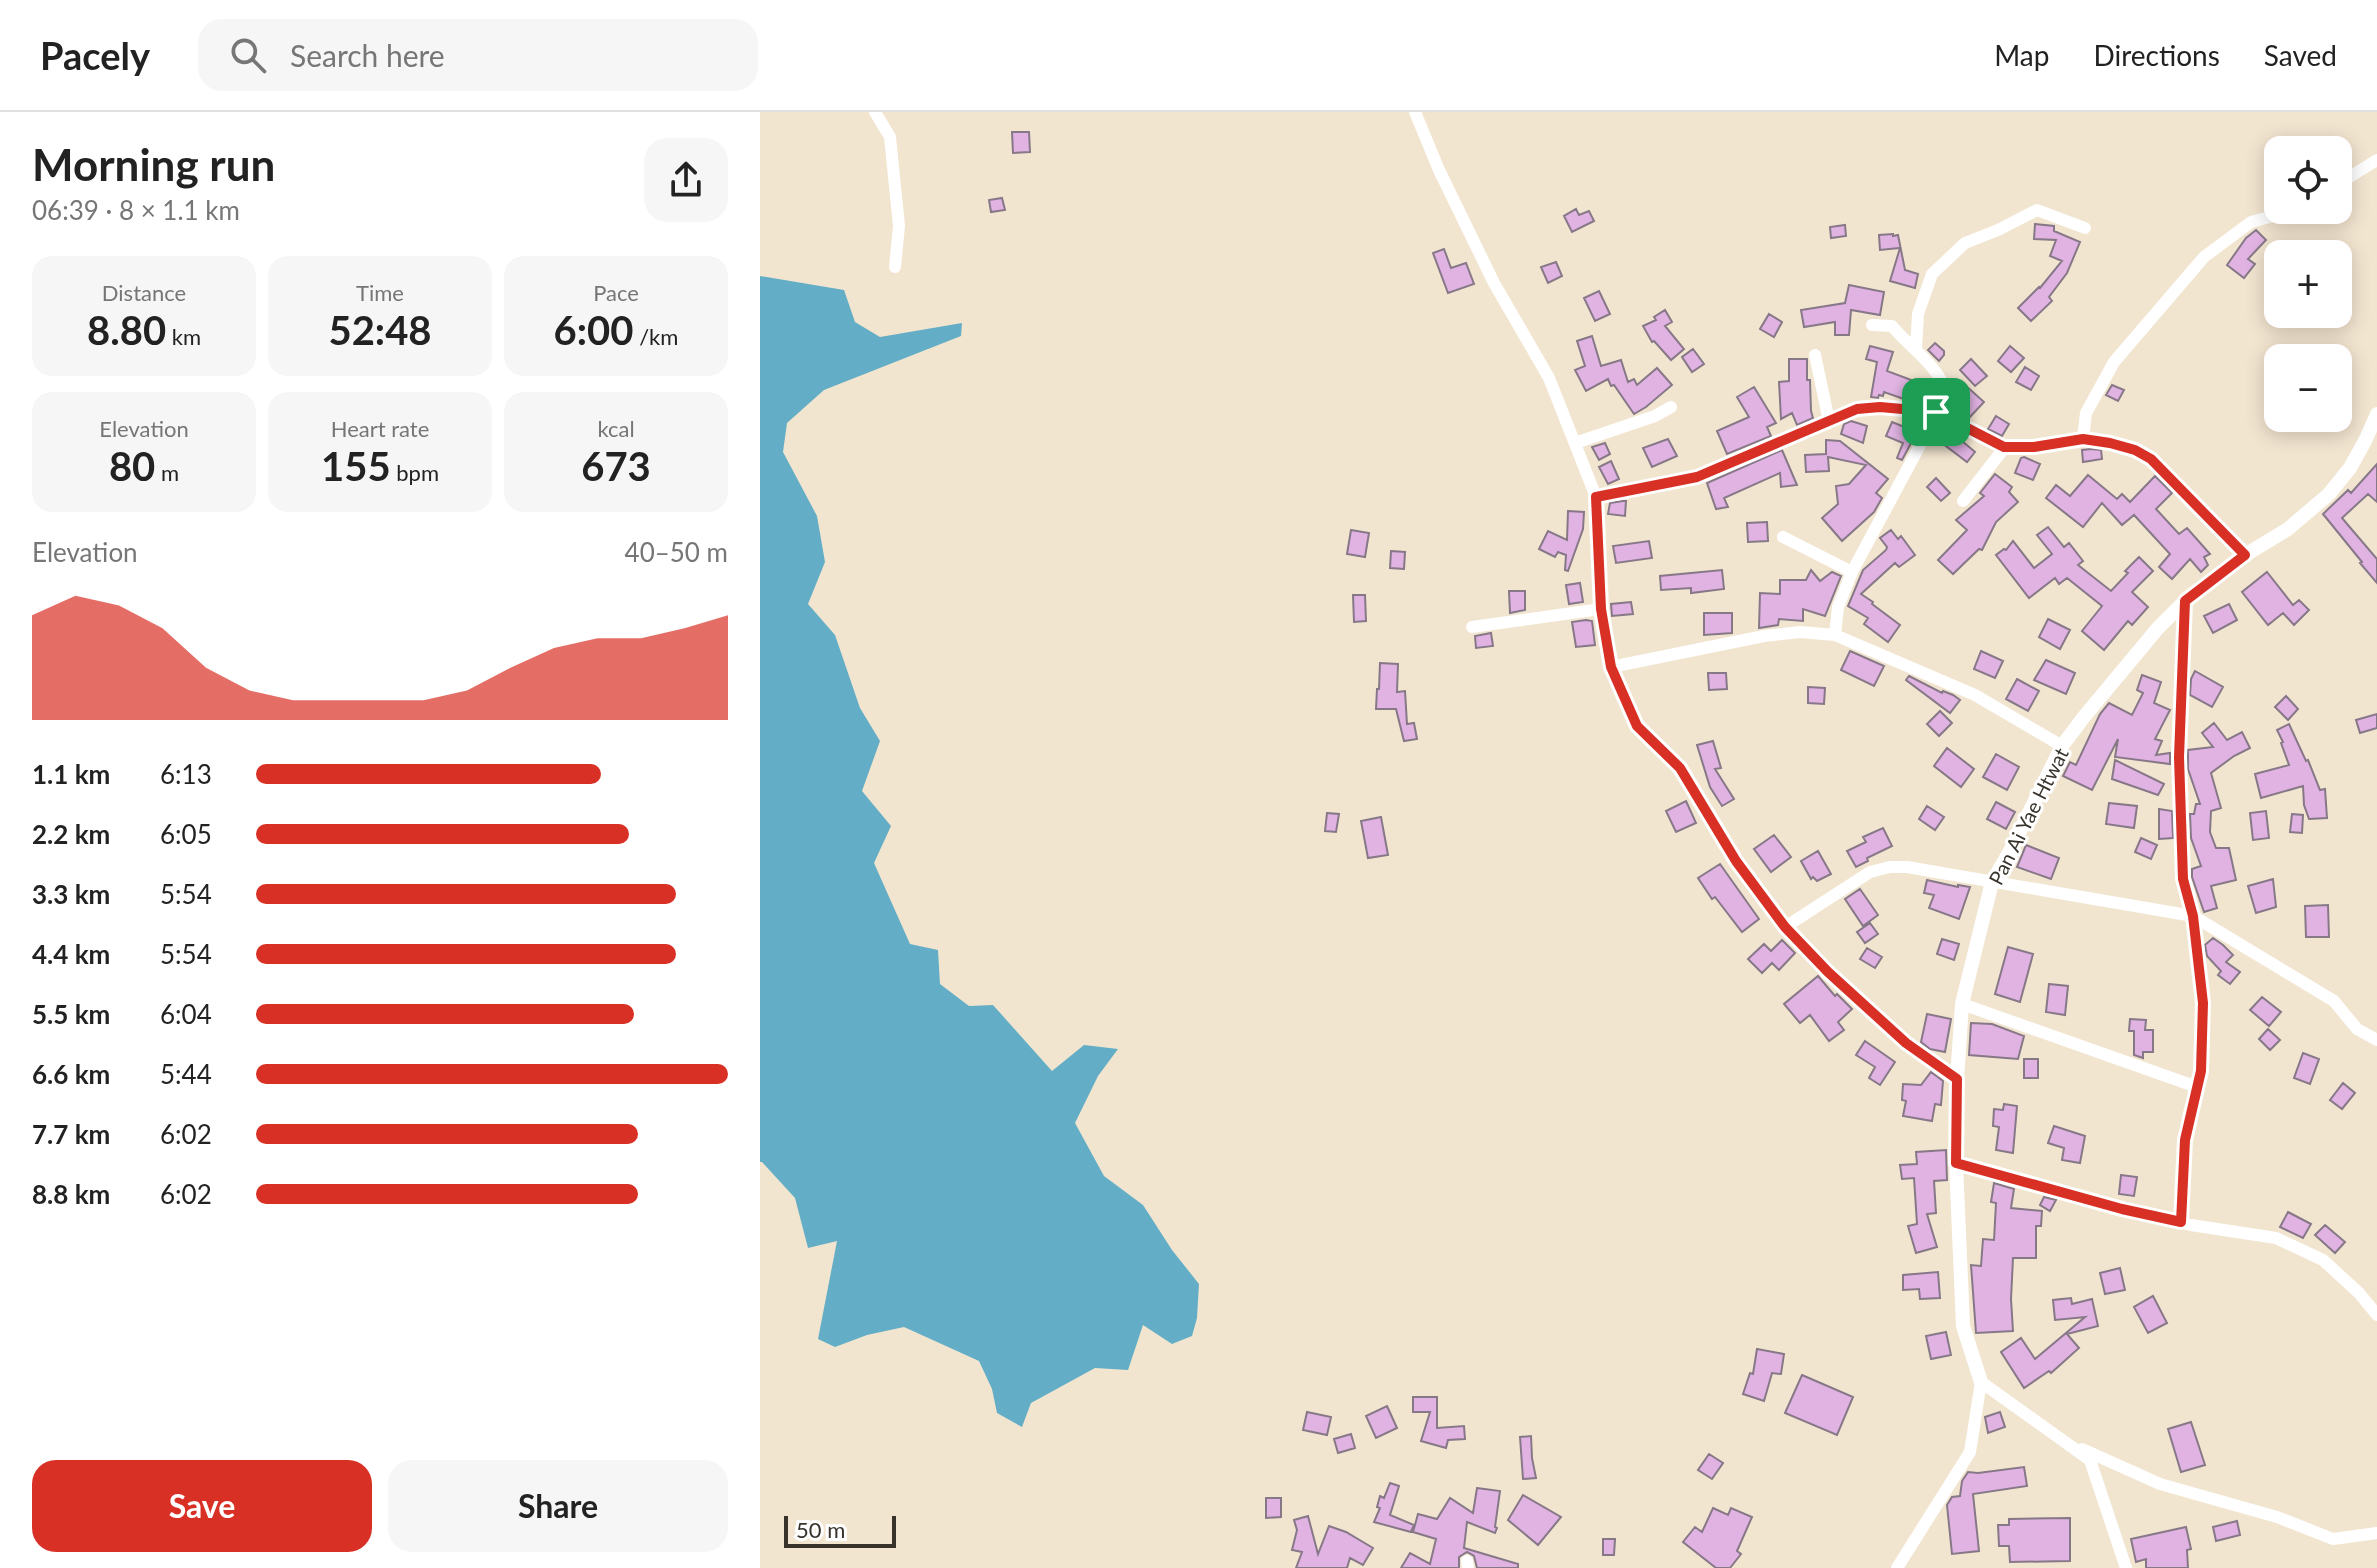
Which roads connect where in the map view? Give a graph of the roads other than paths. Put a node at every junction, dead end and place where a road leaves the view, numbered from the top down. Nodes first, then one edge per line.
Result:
1 (875, 112) edge
2 (1415, 112) edge
3 (2377, 160) edge
4 (2352, 175) edge
5 (2264, 218) edge
6 (2085, 228) dead end
7 (895, 267) dead end
8 (1872, 325) dead end
9 (1916, 349) junction
10 (1815, 355) dead end
11 (1671, 407) dead end
12 (1936, 412) junction
13 (2377, 414) edge
14 (1829, 421) junction
15 (2083, 439) junction
16 (1575, 443) junction
17 (2005, 447) junction
18 (1596, 497) junction
19 (1963, 501) dead end
20 (1783, 537) dead end
21 (2245, 555) junction
22 (1852, 572) junction
23 (2185, 601) junction
24 (1601, 609) junction
25 (1472, 627) dead end
26 (1835, 635) junction
27 (1611, 667) junction
28 (2062, 746) junction
29 (1992, 882) junction
30 (2193, 916) junction
31 (1785, 927) junction
32 (1962, 1004) junction
33 (2377, 1040) edge
34 (1957, 1079) junction
35 (2197, 1087) junction
36 (1956, 1163) junction
37 (2181, 1222) junction
38 (2377, 1315) edge
39 (1981, 1382) junction
40 (2061, 1439) junction
41 (2377, 1533) edge
42 (1897, 1568) edge
43 (2126, 1568) edge

1 - 7 street
2 - 16 street
3 - 4 street
5 - 15 street
6 - 9 street
8 - 9 street
9 - 12 street
10 - 14 street
11 - 16 street
12 - 14 street
12 - 17 street
12 - 22 street
13 - 21 street, Pan Ai Yae Htwat
14 - 18 street
15 - 17 street
15 - 21 street
16 - 18 street
17 - 19 street
18 - 24 street
20 - 22 street
21 - 23 street, Pan Ai Yae Htwat
22 - 26 street
23 - 28 street, Pan Ai Yae Htwat
23 - 30 street
24 - 25 street
24 - 27 street
26 - 27 street
26 - 28 street
27 - 31 street
28 - 29 street, Pan Ai Yae Htwat
29 - 30 street
29 - 31 street
29 - 32 street, Pan Ai Yae Htwat
30 - 33 street
30 - 35 street
31 - 34 street
32 - 34 street, Pan Ai Yae Htwat
32 - 35 street
34 - 36 street, Pan Ai Yae Htwat
35 - 37 street
36 - 37 street
36 - 39 street, Pan Ai Yae Htwat
37 - 38 street
39 - 40 street
39 - 42 street
40 - 41 street
40 - 43 street

